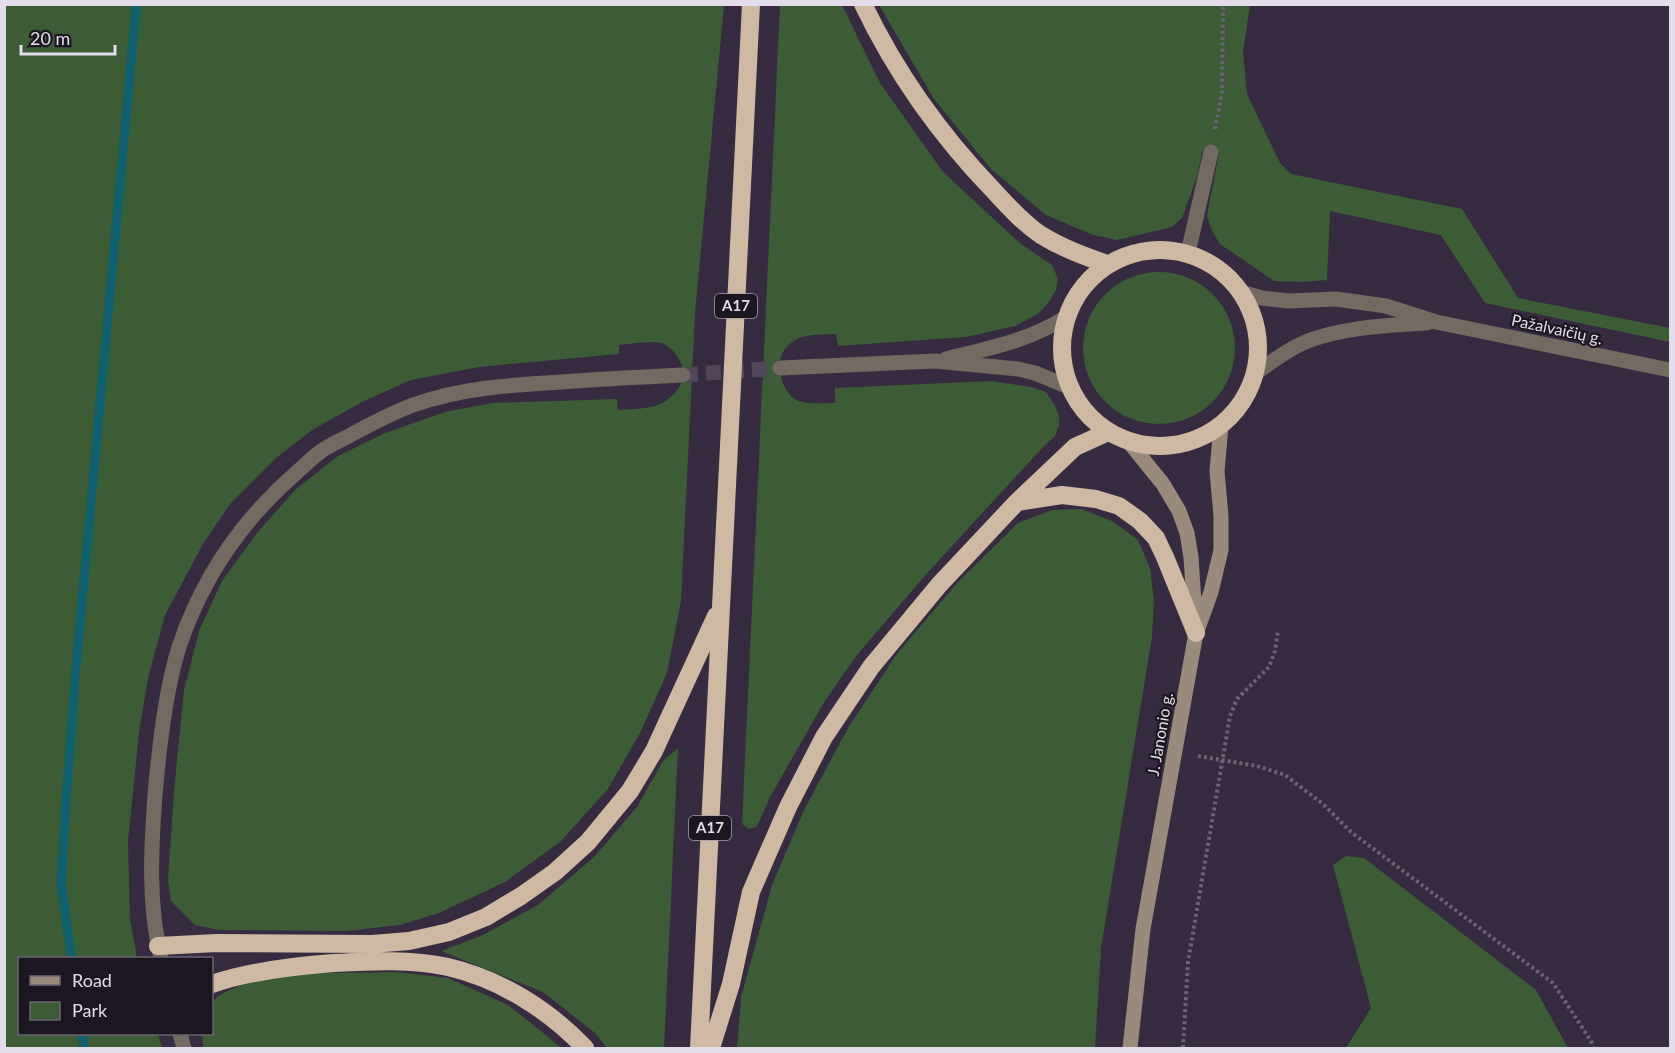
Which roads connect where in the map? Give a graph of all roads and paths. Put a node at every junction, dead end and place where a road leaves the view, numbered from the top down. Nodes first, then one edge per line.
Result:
1 (751, 4) edge
2 (863, 4) edge
3 (1223, 4) edge
4 (1211, 152) joint
5 (1188, 253) junction
6 (1107, 264) junction
7 (1241, 292) junction
8 (1066, 317) junction
9 (1436, 322) junction
10 (935, 361) junction
11 (780, 368) tunnel mouth
12 (1671, 370) edge
13 (1256, 373) junction
14 (683, 375) tunnel mouth
15 (1069, 387) junction
16 (1221, 426) junction
17 (1108, 432) junction
18 (1129, 442) junction
19 (1017, 502) junction
20 (721, 607) junction
21 (1278, 631) dead end
22 (1196, 633) junction
23 (1175, 753) junction
24 (1223, 760) junction
25 (159, 952) edge
26 (213, 984) edge
27 (585, 1048) edge
28 (699, 1048) edge
29 (711, 1048) edge
30 (1130, 1048) edge
31 (1183, 1048) edge
32 (1593, 1048) edge

1 - 20 highway, A17
2 - 6 highway
3 - 4 path
4 - 5 street
5 - 6 highway
5 - 7 highway
6 - 8 highway
7 - 9 street, Pažalvaičių g.
7 - 13 highway
8 - 10 street
8 - 15 highway
9 - 12 street, Pažalvaičių g.
9 - 13 street, Pažalvaičių g.
10 - 11 street
10 - 15 street
13 - 16 highway
14 - 25 street
15 - 17 highway
16 - 18 highway
16 - 22 street
17 - 18 highway
17 - 19 highway
18 - 22 street, J. Janonio g.
19 - 22 highway
19 - 29 highway
20 - 25 highway
20 - 28 highway, A17
21 - 24 path
22 - 23 street, J. Janonio g.
23 - 24 path
23 - 30 street, J. Janonio g.
24 - 31 path
24 - 32 path
26 - 27 highway

